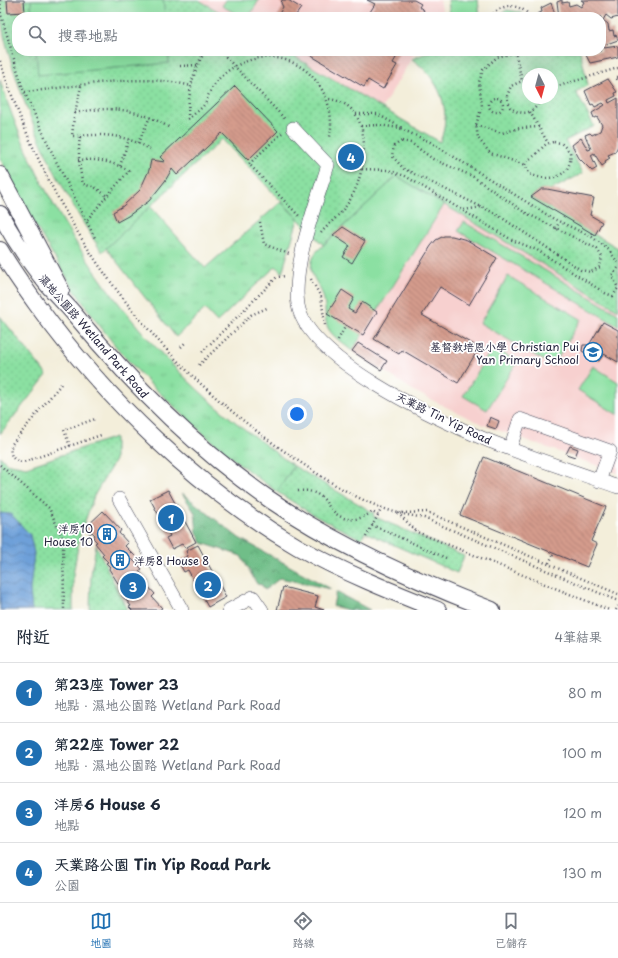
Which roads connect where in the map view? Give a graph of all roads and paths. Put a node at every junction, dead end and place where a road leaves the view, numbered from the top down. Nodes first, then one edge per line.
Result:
1 (0, 0) edge
2 (496, 12) edge
3 (525, 12) edge
4 (12, 50) edge
5 (14, 56) edge
6 (202, 56) edge
7 (225, 56) edge
8 (501, 56) edge
9 (516, 56) edge
10 (0, 61) edge
11 (198, 64) junction
12 (180, 66) dead end
13 (234, 66) junction
14 (618, 68) edge
15 (618, 77) edge
16 (618, 80) edge
17 (522, 81) joint
18 (81, 86) junction
19 (191, 86) junction
20 (558, 86) edge
21 (25, 92) junction
22 (328, 99) junction
23 (507, 102) junction
24 (502, 103) junction
25 (538, 104) edge
26 (482, 106) junction
27 (489, 106) junction
28 (530, 112) junction
29 (75, 113) junction
30 (356, 114) junction
31 (150, 117) junction
32 (476, 125) junction
33 (361, 126) junction
34 (292, 127) junction
35 (539, 127) junction
36 (170, 128) dead end
37 (410, 132) junction
38 (80, 136) junction
39 (330, 136) dead end
40 (129, 139) junction
41 (138, 143) junction
42 (548, 143) junction
43 (150, 149) dead end
44 (78, 160) junction
45 (525, 165) junction
46 (120, 166) junction
47 (362, 169) junction
48 (404, 169) junction
49 (401, 174) junction
50 (0, 175) edge
51 (108, 196) junction
52 (482, 207) junction
53 (463, 210) junction
54 (0, 214) edge
55 (301, 219) dead end
56 (86, 221) junction
57 (260, 222) dead end
58 (559, 222) junction
59 (556, 229) junction
60 (95, 238) dead end
61 (317, 239) dead end
62 (1, 253) edge
63 (288, 254) dead end
64 (618, 263) edge
65 (618, 268) edge
66 (310, 275) dead end
67 (285, 276) dead end
68 (618, 288) edge
69 (267, 308) dead end
70 (74, 314) junction
71 (346, 325) dead end
72 (327, 329) dead end
73 (334, 337) dead end
74 (338, 340) junction
75 (185, 343) dead end
76 (343, 345) dead end
77 (181, 347) dead end
78 (202, 352) dead end
79 (199, 365) dead end
80 (61, 384) dead end
81 (95, 419) dead end
82 (101, 435) dead end
83 (70, 446) junction
84 (510, 448) junction
85 (0, 465) edge
86 (599, 481) junction
87 (618, 488) edge
88 (298, 491) dead end
89 (119, 499) dead end
90 (382, 508) junction
91 (398, 513) junction
92 (378, 515) junction
93 (372, 525) junction
94 (366, 537) dead end
95 (554, 554) dead end
96 (446, 558) dead end
97 (549, 563) junction
98 (618, 594) edge
99 (618, 601) edge
100 (475, 604) junction
101 (618, 606) edge
102 (64, 610) edge
103 (182, 610) edge
104 (229, 610) edge
105 (262, 610) edge
106 (438, 610) edge
107 (492, 610) edge
108 (506, 610) edge
109 (609, 610) edge
110 (616, 610) edge

1 - 4 path
2 - 3 path
5 - 21 path
6 - 11 path
7 - 13 path
8 - 26 path
9 - 17 path
10 - 90 path
11 - 12 path
11 - 19 path
13 - 19 path
13 - 22 path
13 - 34 path
14 - 20 path
15 - 16 path
17 - 23 path
18 - 19 path
18 - 21 path
18 - 29 path
21 - 56 path
22 - 30 path
22 - 39 path
23 - 24 path
23 - 28 path
24 - 27 path
24 - 27 path
25 - 28 path
26 - 27 path
26 - 32 path
28 - 35 path
29 - 31 path
29 - 38 path
30 - 33 path
30 - 37 path
31 - 36 path
31 - 41 path
32 - 35 path
32 - 45 path
33 - 37 path
33 - 47 path
34 - 55 path
34 - 84 street, 天業路 Tin Yip Road
35 - 42 path
37 - 58 path
38 - 40 path
38 - 44 path
40 - 41 path
40 - 46 path
41 - 43 path
42 - 45 path
42 - 45 path
44 - 46 path
44 - 51 path
46 - 51 path
47 - 49 path
47 - 61 path
48 - 49 path
48 - 52 path
48 - 59 path
49 - 53 path
50 - 70 main road
51 - 56 path
52 - 53 path
52 - 59 path
53 - 68 path
54 - 70 main road, 濕地公園路 Wetland Park Road
56 - 60 path
57 - 63 path
58 - 59 path
58 - 64 path
62 - 106 main road, 濕地公園路 Wetland Park Road
65 - 68 path
66 - 72 path
67 - 78 path
69 - 79 path
70 - 100 main road, 濕地公園路 Wetland Park Road
71 - 74 path
73 - 74 path
74 - 76 path
75 - 77 path
80 - 83 path
81 - 83 path
82 - 83 path
84 - 86 street, 天業路 Tin Yip Road
84 - 86 street
85 - 102 path
86 - 87 street, 天業路 Tin Yip Road
88 - 92 path
89 - 103 street
90 - 91 path
90 - 92 path
91 - 97 path
91 - 99 path
91 - 109 path
92 - 93 path
93 - 94 path
93 - 96 path
95 - 97 path
97 - 98 path
100 - 107 main road, 濕地公園路 Wetland Park Road
100 - 108 main road
101 - 110 path
104 - 105 street

